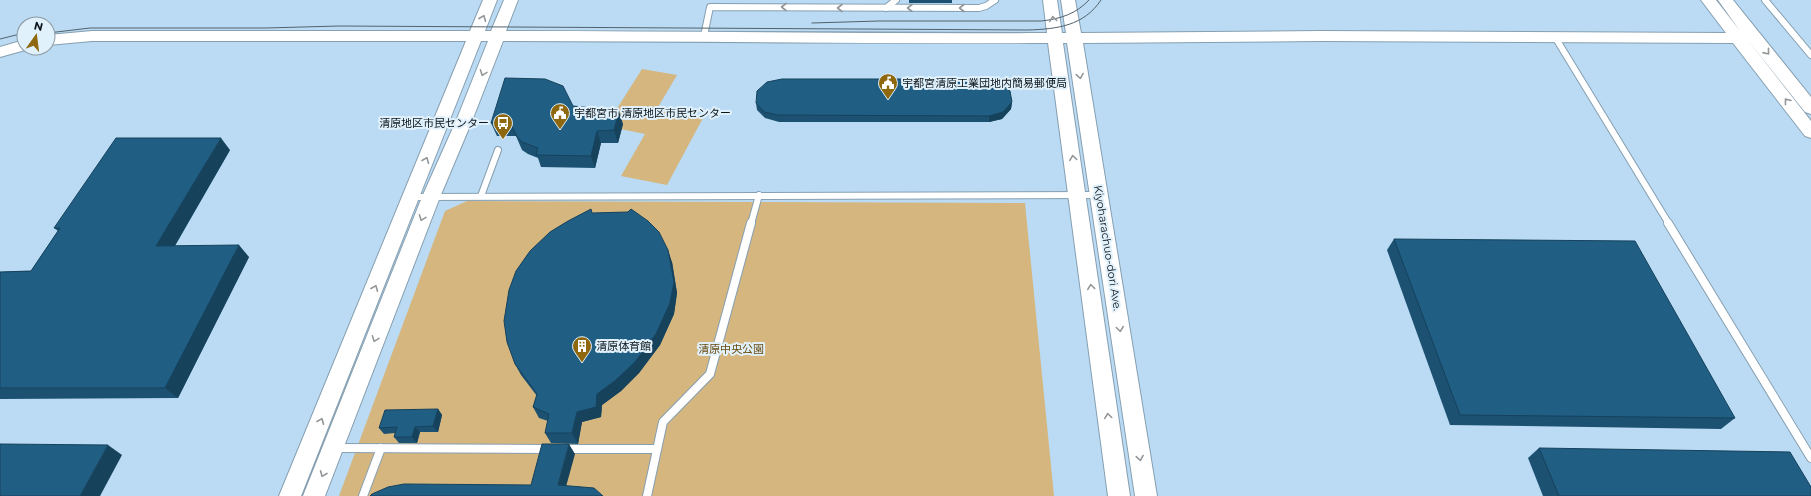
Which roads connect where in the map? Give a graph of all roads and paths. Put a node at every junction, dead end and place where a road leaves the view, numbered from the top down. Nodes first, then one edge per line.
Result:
1 (490, 0) edge
2 (511, 0) edge
3 (896, 0) edge
4 (995, 0) edge
5 (1050, 0) edge
6 (1068, 0) edge
7 (1708, 0) edge
8 (1725, 0) edge
9 (1765, 0) edge
10 (886, 8) junction
11 (1739, 32) junction
12 (476, 36) junction
13 (498, 36) junction
14 (704, 36) junction
15 (1206, 37) junction
16 (1556, 37) junction
17 (1055, 38) junction
18 (1074, 38) junction
19 (56, 39) edge
20 (16, 47) edge
21 (0, 52) edge
22 (1811, 55) edge
23 (1811, 108) edge
24 (1811, 132) edge
25 (498, 150) dead end
26 (759, 195) junction
27 (1078, 195) junction
28 (1100, 195) junction
29 (481, 196) junction
30 (421, 197) junction
31 (333, 448) junction
32 (381, 448) junction
33 (656, 449) junction
34 (1811, 458) edge
35 (290, 496) edge
36 (314, 496) edge
37 (363, 496) edge
38 (647, 496) edge
39 (1119, 496) edge
40 (1146, 496) edge

12 -> 1 street
2 - 13 street
3 - 10 lane
4 -> 10 lane
17 -> 5 street, Kiyoharachuo-dori Ave.
6 - 18 street, Kiyoharachuo-dori Ave.
7 - 11 street
8 - 11 street
9 - 22 lane
10 -> 14 lane
11 - 15 street
11 - 16 street
11 -> 23 street
24 -> 11 street
12 - 13 street
12 - 19 street
30 -> 12 street
13 - 14 street
13 -> 30 street
14 - 17 street
15 - 16 street
15 - 18 street
16 - 34 lane
17 - 18 street
27 -> 17 street, Kiyoharachuo-dori Ave.
18 -> 28 street, Kiyoharachuo-dori Ave.
20 - 21 street
25 - 29 lane
26 - 27 lane
26 - 29 lane
26 - 33 lane
27 - 28 lane
39 -> 27 street, Kiyoharachuo-dori Ave.
28 -> 40 street, Kiyoharachuo-dori Ave.
29 - 30 lane
30 -> 31 street
35 -> 30 street
31 - 32 lane
31 -> 36 street
32 - 33 lane
32 - 37 lane
33 - 38 lane

